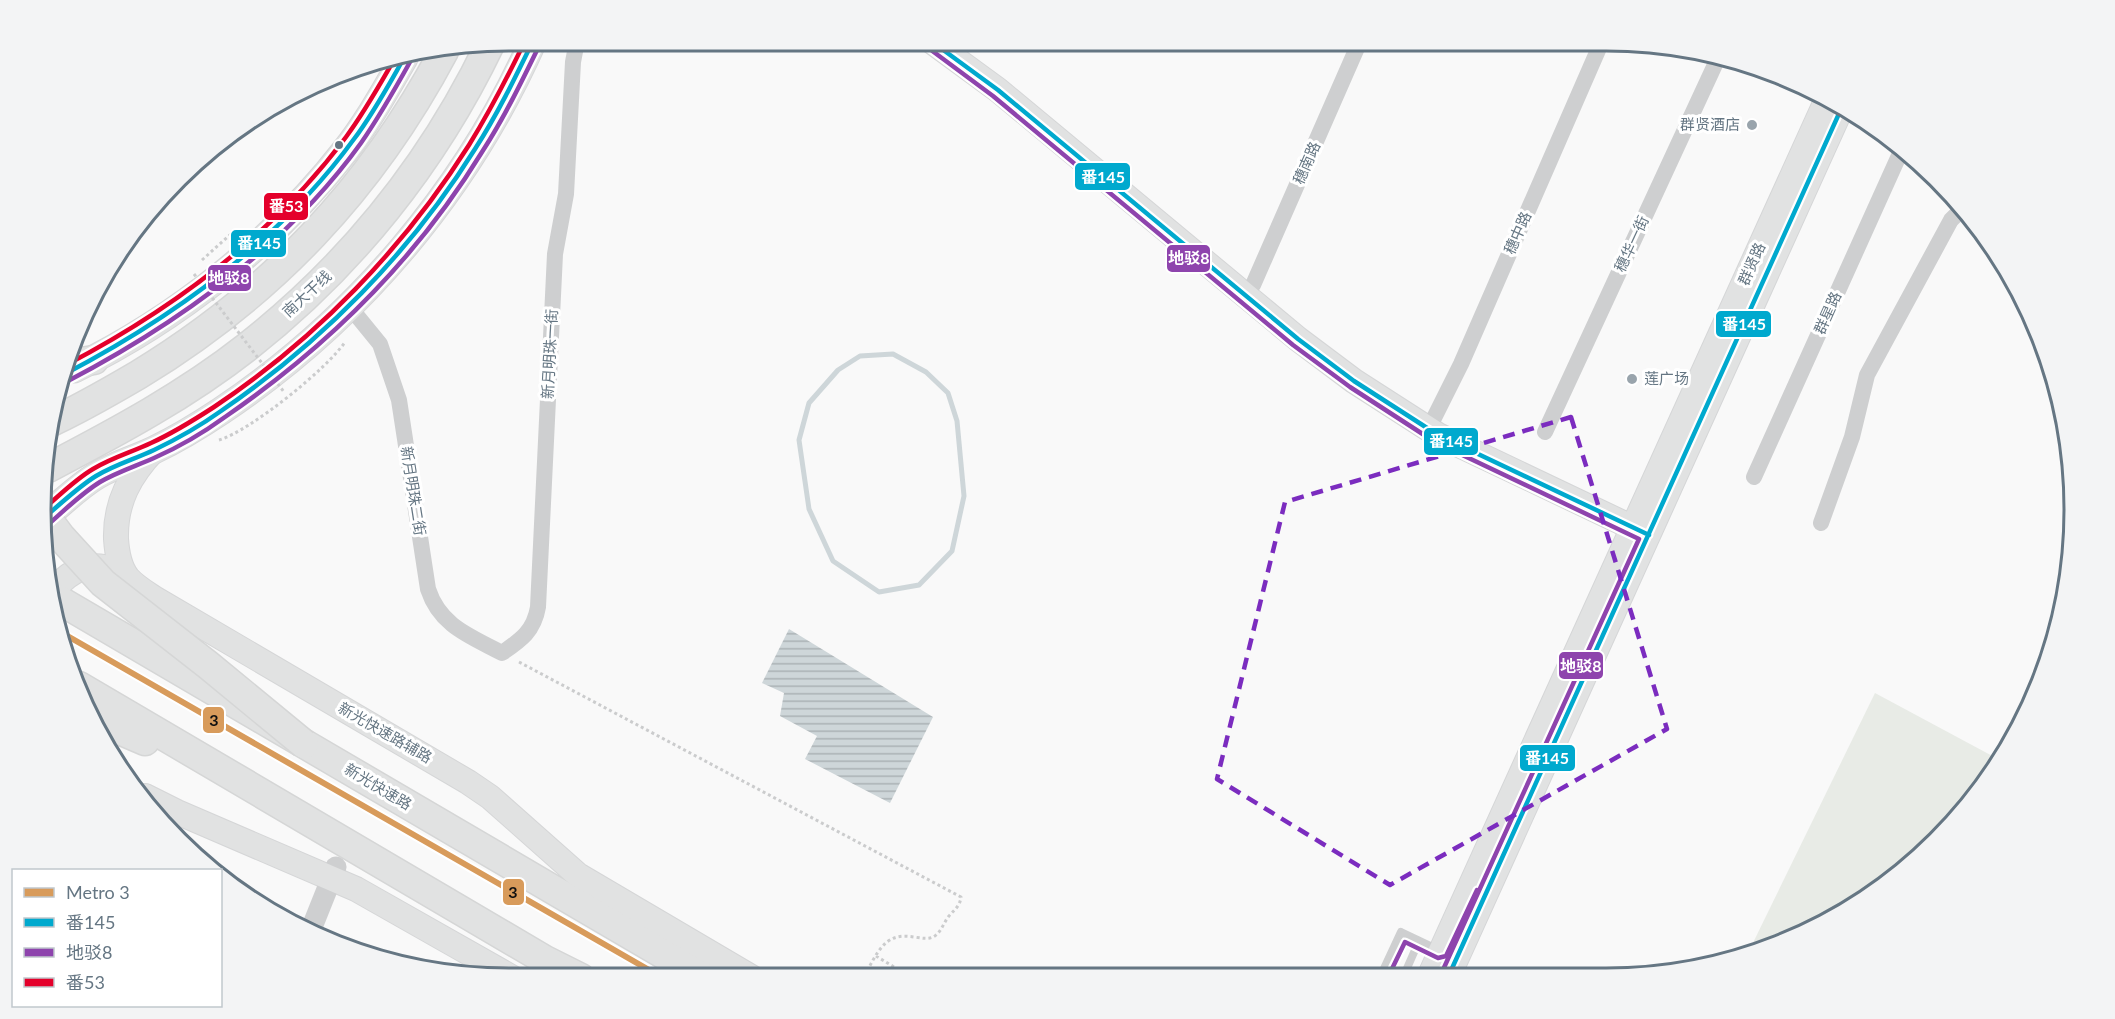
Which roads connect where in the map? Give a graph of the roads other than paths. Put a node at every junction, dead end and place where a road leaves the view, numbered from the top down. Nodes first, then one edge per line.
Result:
1 (527, 51) edge
2 (575, 51) edge
3 (946, 51) edge
4 (1355, 51) edge
5 (1597, 51) edge
6 (486, 52) edge
7 (441, 57) edge
8 (400, 65) edge
9 (1715, 65) edge
10 (1826, 107) edge
11 (1839, 114) edge
12 (1898, 157) edge
13 (1956, 215) edge
14 (1253, 285) dead end
15 (349, 306) junction
16 (94, 360) junction
17 (75, 363) edge
18 (73, 370) edge
19 (61, 417) edge
20 (1431, 424) dead end
21 (1545, 432) dead end
22 (155, 449) junction
23 (54, 465) edge
24 (1754, 477) dead end
25 (51, 512) edge
26 (1821, 523) dead end
27 (51, 524) edge
28 (1641, 531) junction
29 (128, 578) junction
30 (58, 587) edge
31 (60, 599) edge
32 (502, 653) joint
33 (89, 691) edge
34 (104, 723) edge
35 (304, 744) junction
36 (206, 761) junction
37 (156, 801) edge
38 (336, 867) dead end
39 (313, 924) edge
40 (1419, 941) junction
41 (1450, 955) edge
42 (494, 967) edge
43 (561, 968) edge
44 (687, 968) edge
45 (736, 968) edge
46 (1384, 968) edge
47 (1407, 968) edge
48 (1437, 968) edge
49 (1441, 968) edge

1 - 15 main road
2 - 32 street, 新月明珠一街
3 - 28 main road
4 - 14 street, 穗南路
5 - 20 street, 穗中路
6 - 23 highway, 南大干线
7 - 19 highway
8 - 16 main road
9 - 21 street, 穗华一街
10 - 28 main road, 群贤路
11 - 28 main road, 群贤路
12 - 24 street, 群星路
13 - 26 street
15 - 22 main road
15 - 32 street, 新月明珠二街
16 - 17 highway
16 - 18 main road
22 - 25 main road
22 - 29 main road
27 - 35 highway, bridge
28 - 41 main road, 群贤路
29 - 30 main road, 新光快速路辅路
29 - 45 main road, 新光快速路辅路
31 - 35 highway, 新光快速路, bridge
33 - 36 highway
34 - 36 highway
35 - 44 highway, 新光快速路
36 - 43 highway
37 - 42 main road
38 - 39 street
40 - 41 lane
40 - 46 lane
40 - 47 lane
41 - 48 main road, 群贤路
41 - 49 street, 群贤路

